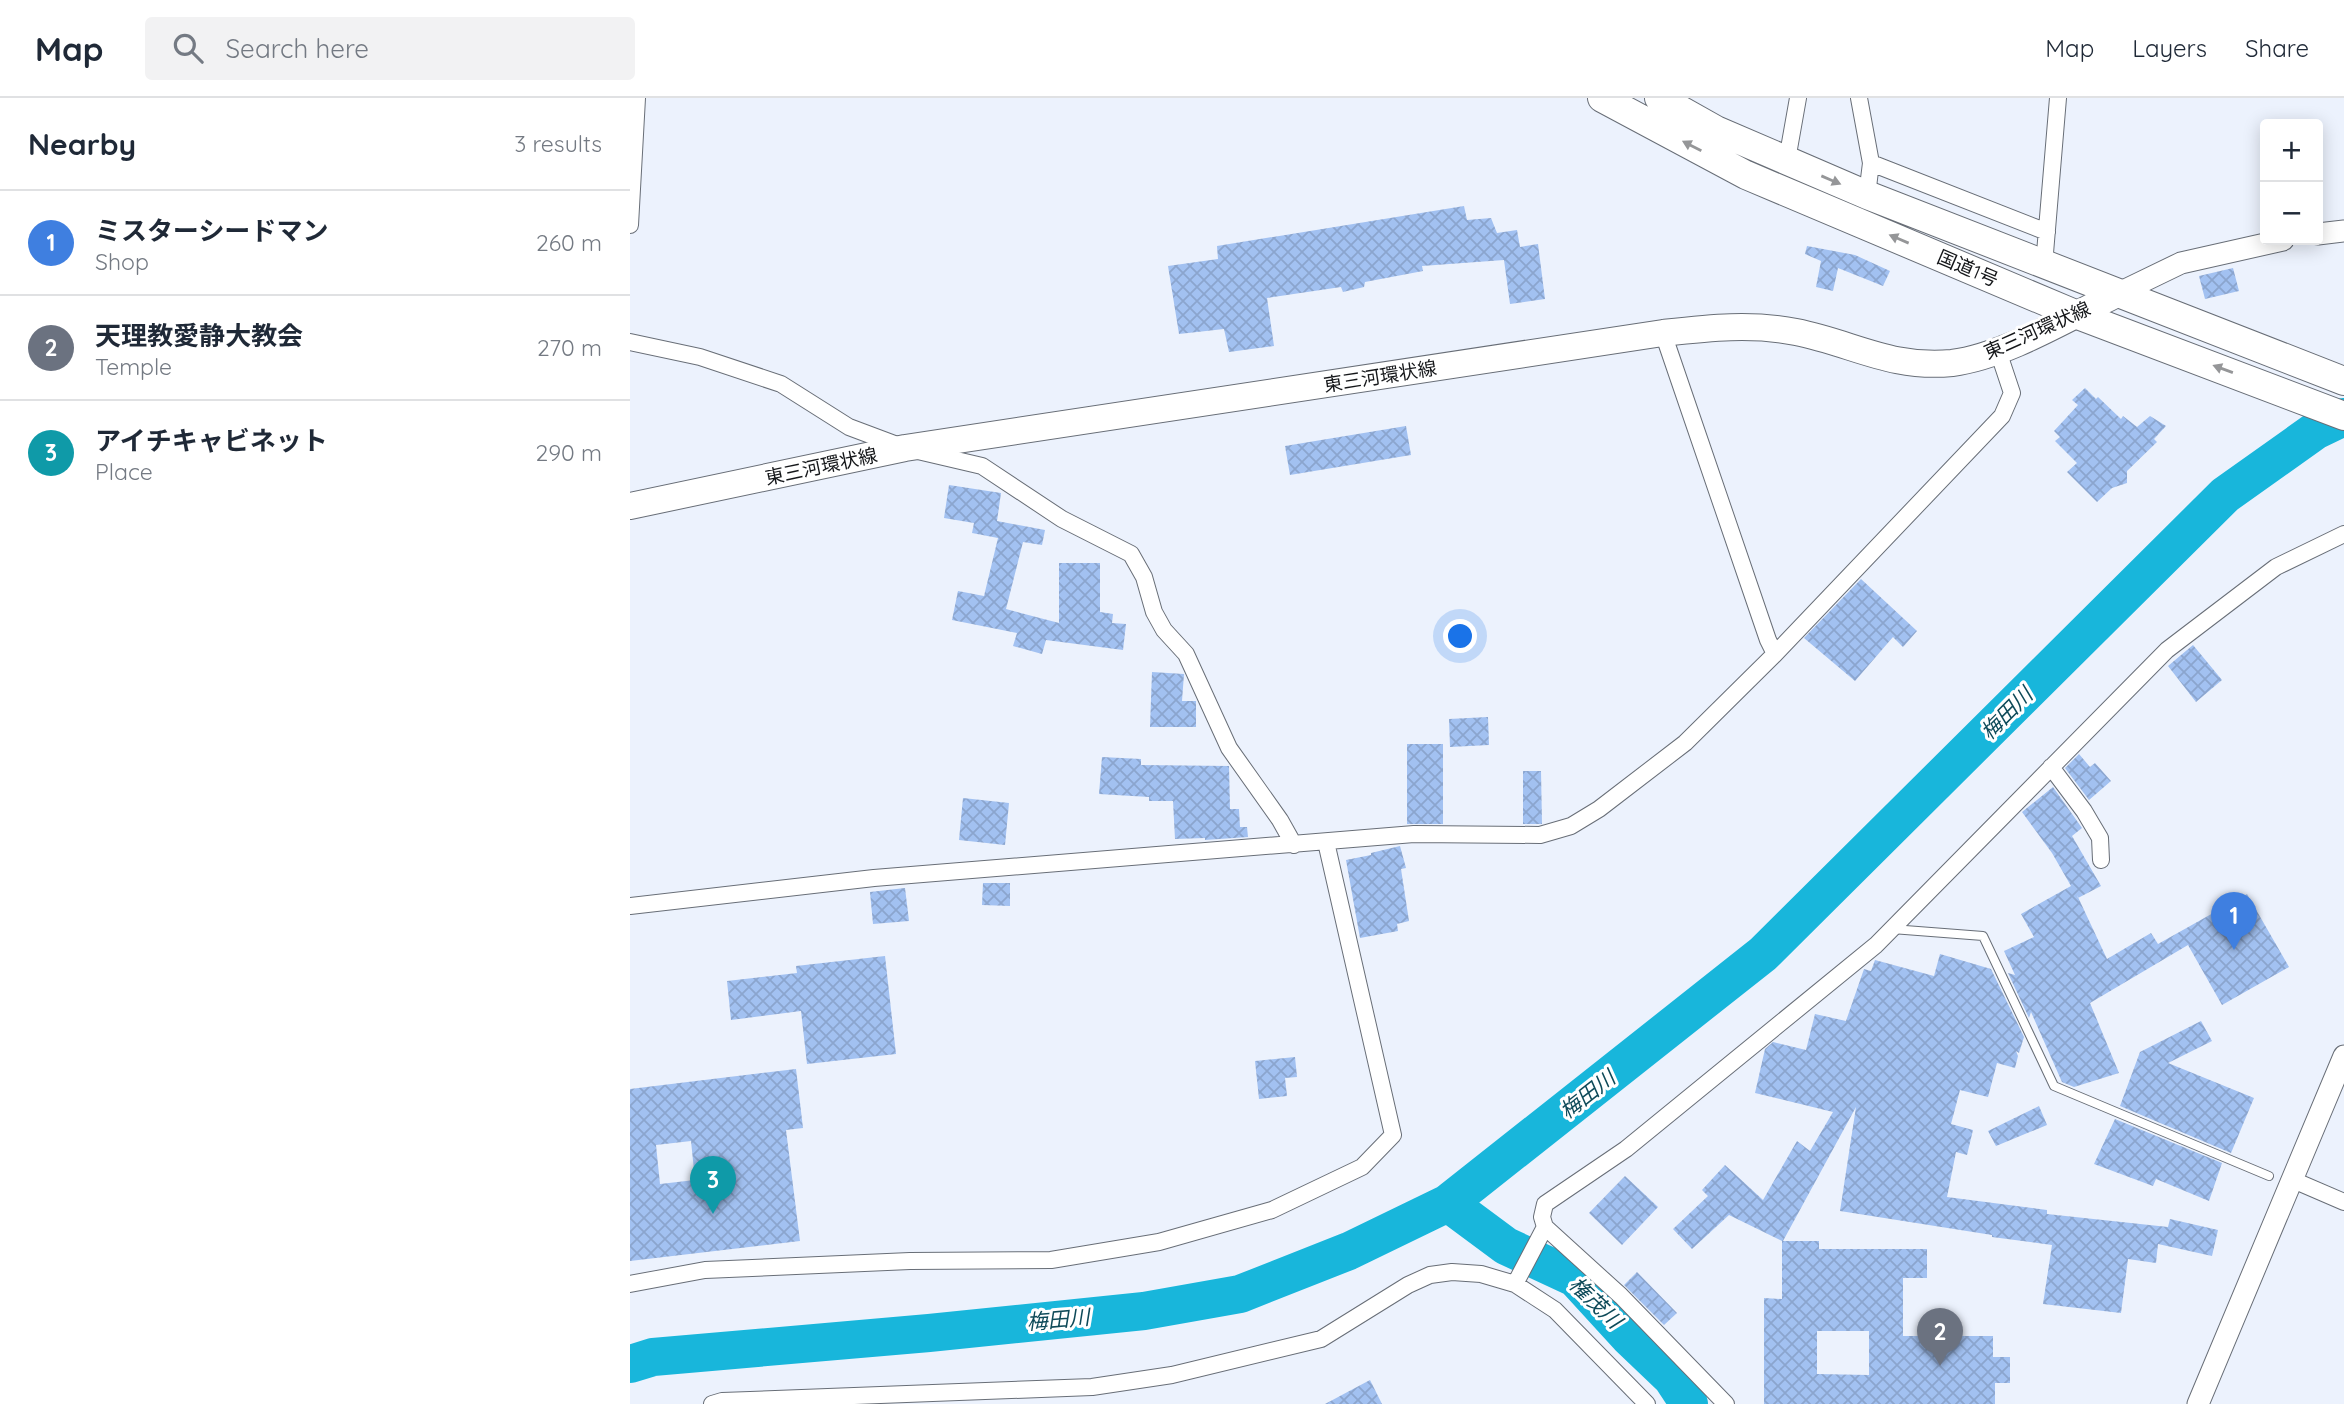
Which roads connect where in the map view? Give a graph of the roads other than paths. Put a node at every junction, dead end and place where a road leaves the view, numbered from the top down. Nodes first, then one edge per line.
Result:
1 (637, 98) edge
2 (1602, 98) edge
3 (1659, 98) edge
4 (1798, 98) edge
5 (1859, 98) edge
6 (2053, 98) edge
7 (2058, 98) edge
8 (1787, 160) junction
9 (1871, 163) junction
10 (1867, 195) junction
11 (630, 225) edge
12 (2344, 231) edge
13 (2047, 232) junction
14 (2323, 233) edge
15 (2261, 245) edge
16 (2044, 265) junction
17 (2119, 293) junction
18 (2075, 314) junction
19 (1663, 333) junction
20 (630, 342) edge
21 (1998, 351) junction
22 (2336, 377) edge
23 (2344, 416) edge
24 (905, 448) junction
25 (630, 506) edge
26 (2344, 534) edge
27 (1775, 654) junction
28 (2051, 767) junction
29 (1326, 842) junction
30 (1294, 845) junction
31 (2101, 860) dead end
32 (630, 906) edge
33 (1891, 929) junction
34 (2344, 1056) edge
35 (2269, 1176) dead end
36 (2293, 1180) junction
37 (2344, 1202) edge
38 (1544, 1230) junction
39 (1518, 1280) junction
40 (630, 1284) edge
41 (781, 1401) edge
42 (712, 1404) edge
43 (1647, 1404) edge
44 (1726, 1404) edge
45 (2198, 1404) edge

1 - 11 street
18 -> 2 highway, 国道1号
3 - 8 highway, 国道1号
4 - 8 street
5 - 9 street
6 - 7 street
7 - 13 street
8 -> 10 highway, 国道1号
9 - 10 street
9 - 13 street
10 - 16 highway, 国道1号
12 - 14 street
13 - 16 street
15 - 17 street
16 - 17 highway, 国道1号
17 - 18 main road, 東三河環状線
17 - 22 highway, 国道1号
18 - 21 main road, 東三河環状線
23 -> 18 highway, 国道1号
19 - 21 main road, 東三河環状線
19 - 24 main road, 東三河環状線
19 - 27 street
20 - 24 street
21 - 27 street
24 - 25 main road, 東三河環状線
24 - 30 street
26 - 28 street
27 - 29 street
28 - 31 street
28 - 33 street
29 - 30 street
29 - 40 street
30 - 32 street
33 - 35 lane
33 - 38 street
34 - 36 street
36 - 37 street
36 - 45 street
38 - 39 street
38 - 44 street
39 - 41 street
39 - 43 street
41 - 42 street

